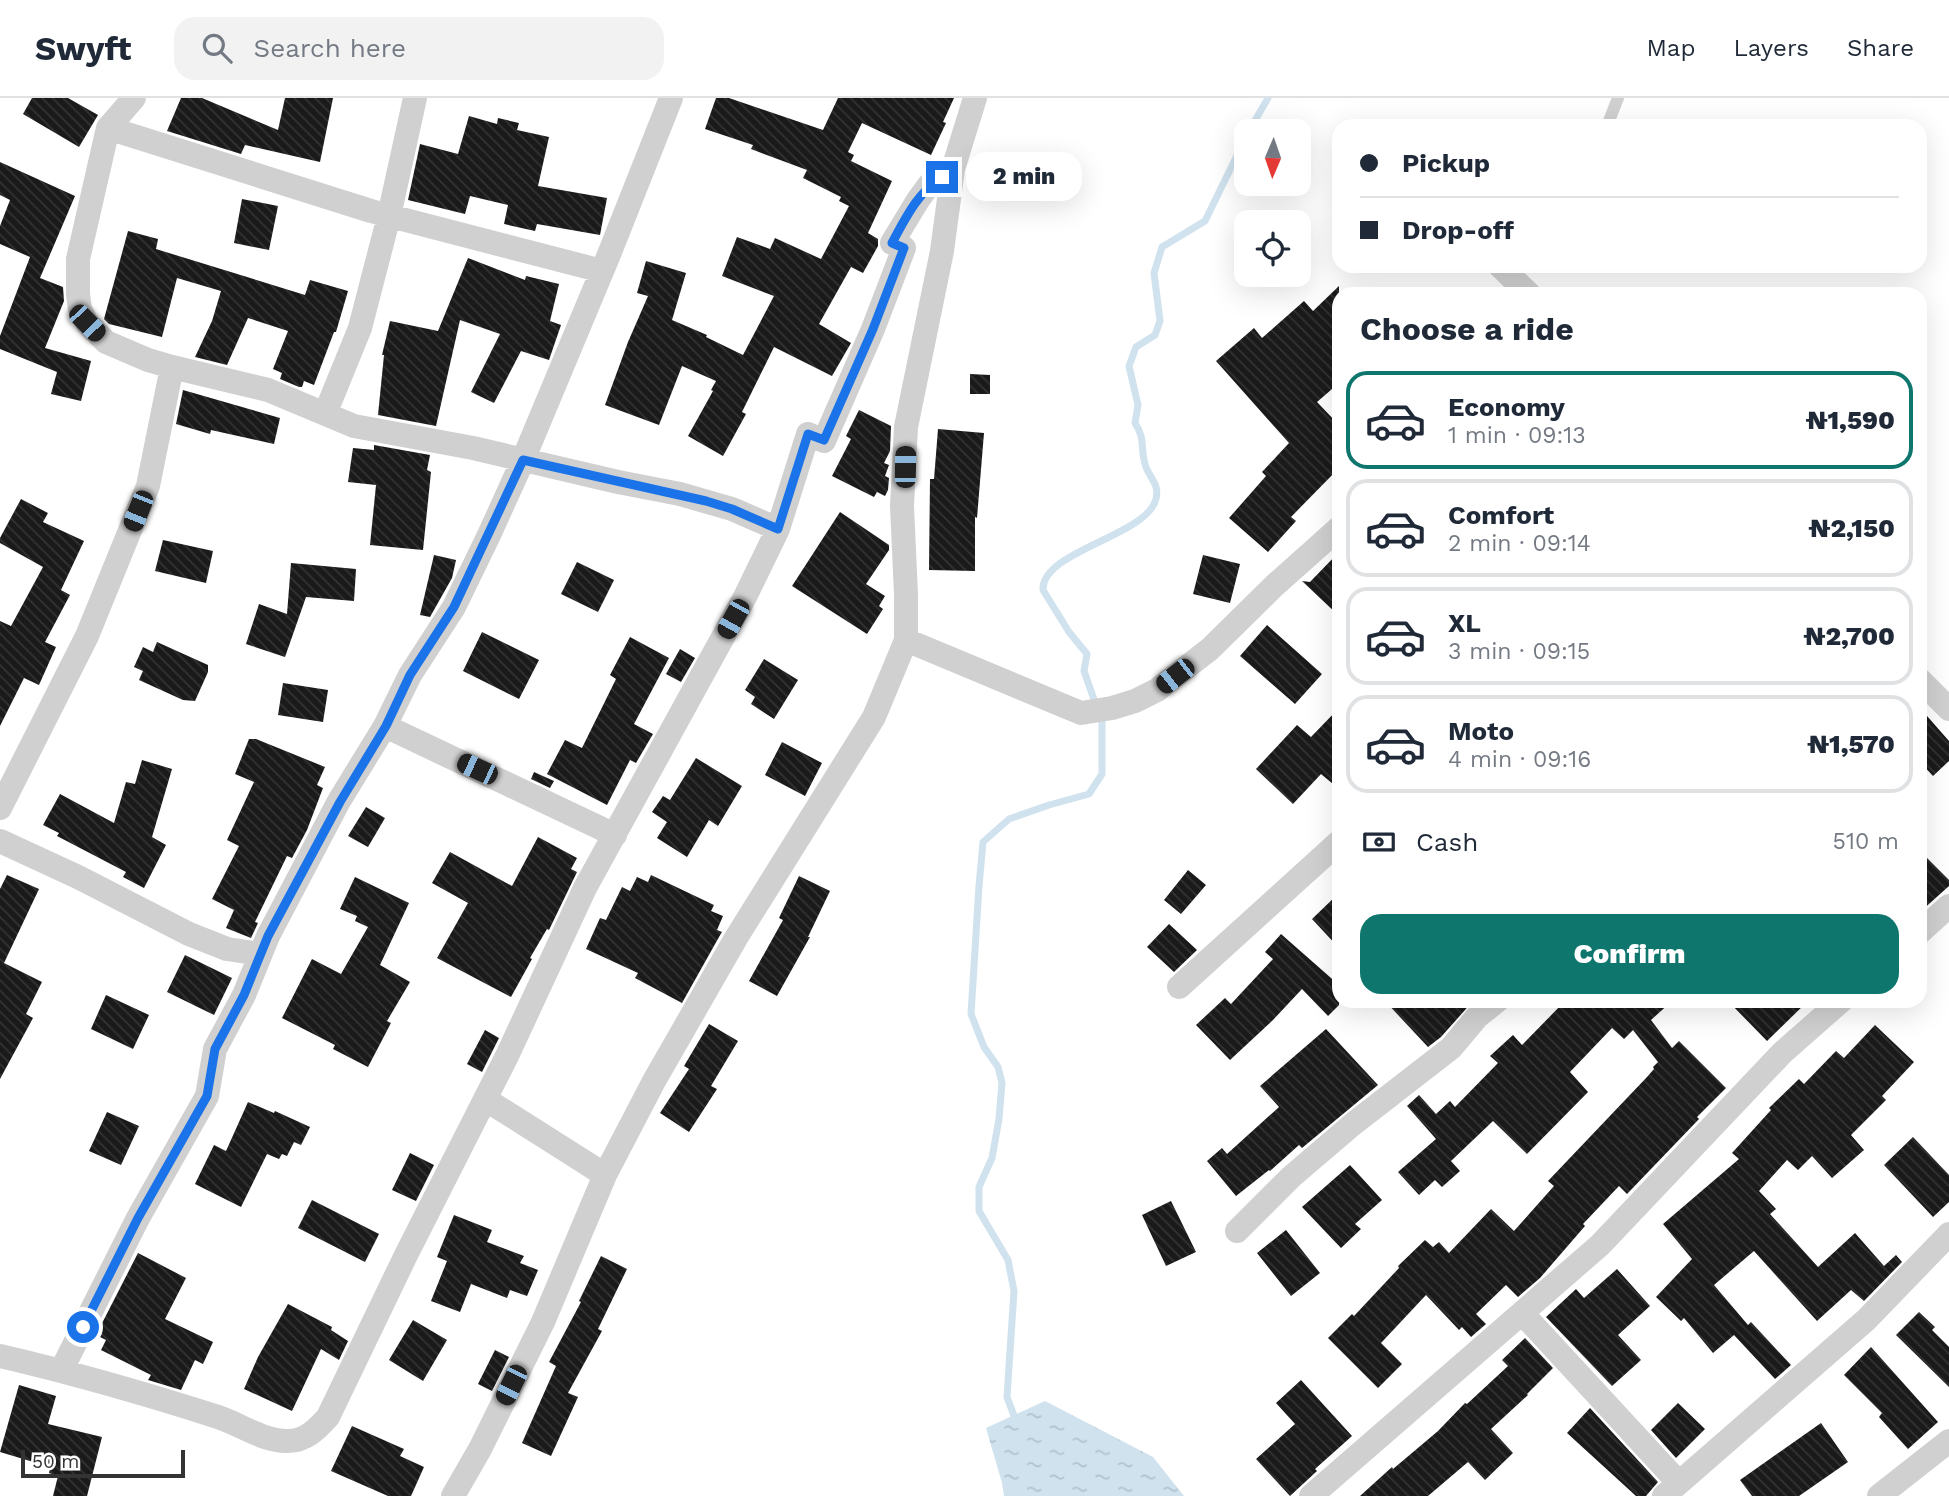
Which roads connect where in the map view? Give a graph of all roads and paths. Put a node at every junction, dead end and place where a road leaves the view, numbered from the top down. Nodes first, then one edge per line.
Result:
1 (134, 98) edge
2 (415, 98) edge
3 (671, 98) edge
4 (975, 98) edge
5 (1618, 98) edge
6 (1610, 119) edge
7 (108, 128) junction
8 (953, 169) junction
9 (389, 216) junction
10 (602, 271) junction
11 (1507, 273) edge
12 (1522, 287) edge
13 (172, 367) junction
14 (325, 414) junction
15 (523, 460) junction
16 (778, 529) junction
17 (1332, 534) edge
18 (906, 640) junction
19 (1927, 687) edge
20 (1949, 709) edge
21 (386, 726) junction
22 (0, 808) edge
23 (615, 835) junction
24 (0, 841) edge
25 (1332, 848) edge
26 (1949, 906) edge
27 (1927, 926) edge
28 (260, 954) junction
29 (1179, 987) dead end
30 (1488, 1008) edge
31 (1833, 1008) edge
32 (485, 1098) junction
33 (605, 1175) junction
34 (1237, 1231) dead end
35 (1949, 1234) edge
36 (1522, 1313) junction
37 (0, 1356) edge
38 (61, 1371) junction
39 (1949, 1441) edge
40 (1671, 1491) edge
41 (453, 1496) edge
42 (1311, 1496) edge
43 (1879, 1496) edge

1 - 7 street
2 - 9 street
3 - 10 street
4 - 8 street
5 - 6 lane
7 - 9 street
7 - 13 street
8 - 16 street
8 - 18 street
9 - 10 street
9 - 14 street
10 - 15 street
11 - 12 street
13 - 14 street
13 - 22 street
14 - 15 street
15 - 16 street
15 - 21 street
16 - 23 street
17 - 18 street
18 - 33 street
19 - 20 street
21 - 23 street
21 - 28 street
23 - 32 street
24 - 28 street
25 - 29 street
26 - 27 street
28 - 38 street
30 - 34 street
31 - 36 street
32 - 33 street
32 - 38 street
33 - 41 street
35 - 40 street
36 - 40 street
36 - 42 street
37 - 38 street
39 - 43 street

